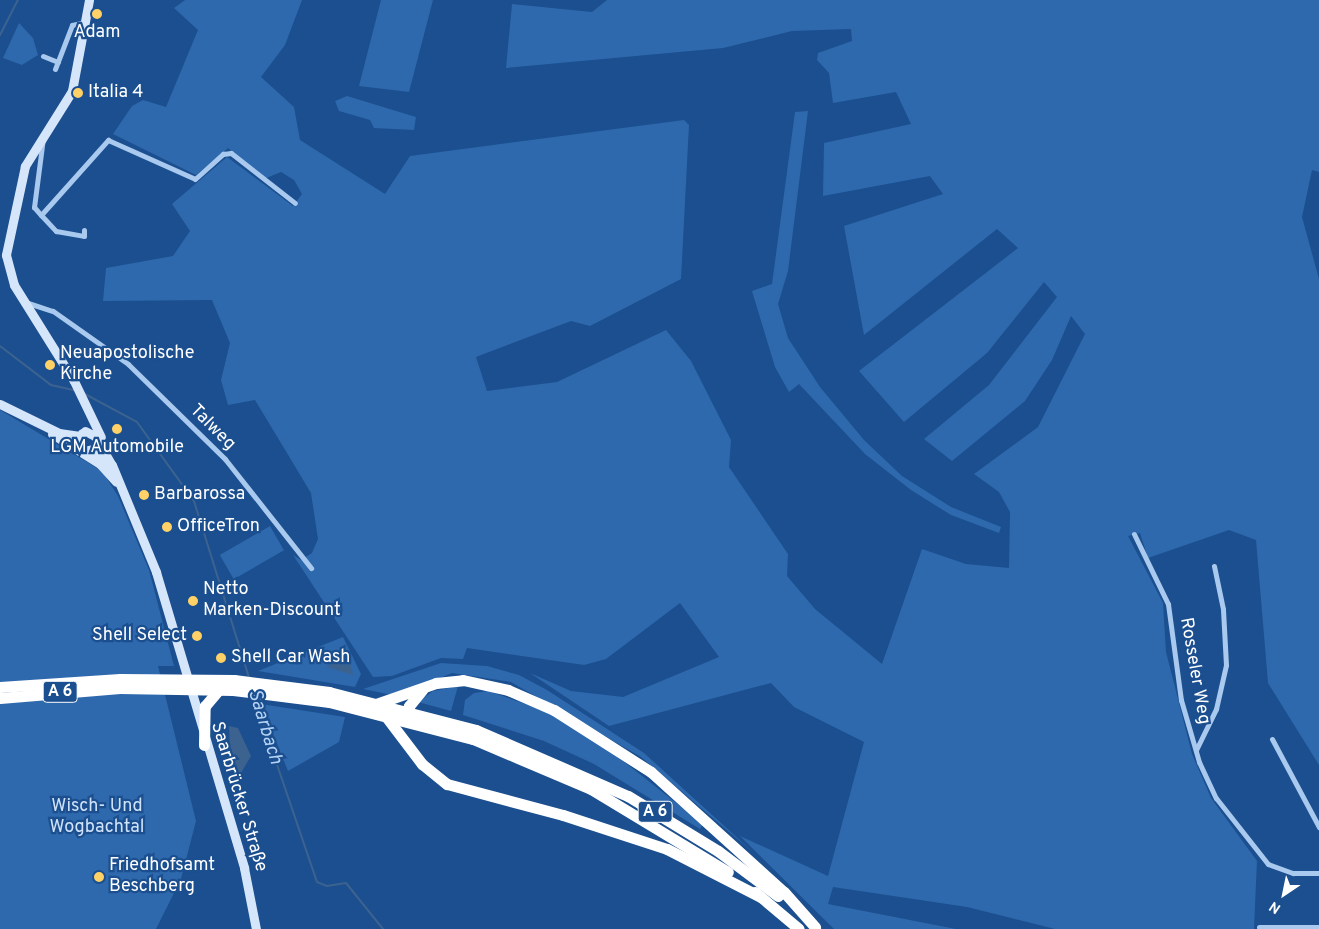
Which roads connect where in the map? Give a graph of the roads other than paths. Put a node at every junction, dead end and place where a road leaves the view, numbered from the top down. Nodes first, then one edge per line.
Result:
1 (89, 0) edge
2 (85, 22) junction
3 (43, 56) dead end
4 (58, 62) junction
5 (55, 69) dead end
6 (43, 137) junction
7 (295, 203) dead end
8 (41, 215) junction
9 (84, 230) dead end
10 (23, 300) junction
11 (0, 404) edge
12 (86, 404) junction
13 (30, 420) junction
14 (52, 434) junction
15 (81, 437) junction
16 (97, 449) junction
17 (116, 482) junction
18 (124, 493) junction
19 (1134, 534) dead end
20 (1214, 566) dead end
21 (311, 568) dead end
22 (187, 682) junction
23 (120, 683) junction
24 (219, 685) junction
25 (0, 687) edge
26 (425, 687) junction
27 (0, 698) edge
28 (366, 705) junction
29 (475, 734) junction
30 (1272, 739) dead end
31 (204, 745) junction
32 (411, 750) junction
33 (1196, 750) junction
34 (1319, 827) edge
35 (1319, 874) edge
36 (761, 897) junction
37 (1259, 927) dead end
38 (1319, 927) edge
39 (817, 928) edge
40 (256, 929) edge
41 (799, 929) edge

1 - 2 main road
2 - 4 street
2 - 6 main road
3 - 4 street
4 - 5 street
6 - 8 street
6 - 10 main road
7 - 8 street
8 - 9 street
10 - 12 main road
10 - 21 street, Talweg
11 - 13 main road
12 - 15 main road
12 - 16 main road
13 - 14 main road
13 - 15 main road
14 - 15 main road
14 - 17 main road
15 - 16 main road
15 - 16 main road
16 - 17 main road
16 - 18 main road
17 - 18 main road
18 - 22 main road, Saarbrücker Straße
19 - 33 street, Rosseler Weg
20 - 33 street
22 - 24 highway, A 6
22 - 31 main road, Saarbrücker Straße
23 - 25 highway, A 6
23 - 27 highway, A 6
23 - 29 highway, A 6, bridge
24 - 28 highway, A 6, bridge
24 - 31 highway
26 - 28 highway
26 - 32 highway
26 - 39 highway
28 - 32 highway, A 6
29 - 36 highway, A 6
29 - 39 highway, A 6
30 - 34 street
31 - 40 main road, Saarbrücker Straße
32 - 36 highway, A 6
33 - 35 street, Rosseler Weg
36 - 41 highway, A 6
37 - 38 street

